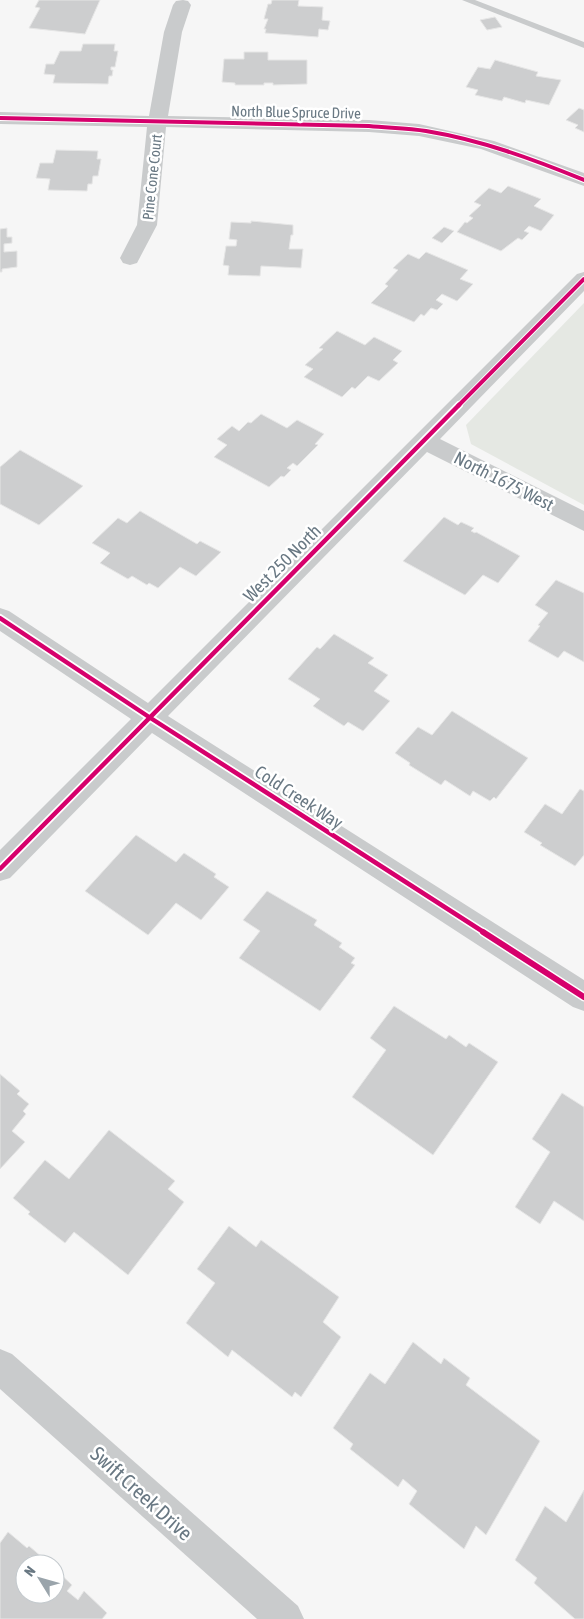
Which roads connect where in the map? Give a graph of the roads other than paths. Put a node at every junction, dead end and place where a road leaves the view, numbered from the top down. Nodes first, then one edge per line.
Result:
1 (468, 0) edge
2 (182, 5) dead end
3 (584, 45) edge
4 (0, 118) edge
5 (158, 123) junction
6 (584, 180) edge
7 (130, 258) dead end
8 (584, 279) edge
9 (423, 440) junction
10 (584, 522) edge
11 (0, 618) edge
12 (149, 717) junction
13 (0, 869) edge
14 (584, 996) edge
15 (0, 1366) edge
16 (285, 1619) edge

1 - 3 lane
2 - 5 street, Pine Cone Court
4 - 5 street, North Blue Spruce Drive
5 - 6 street, North Blue Spruce Drive
5 - 7 street, Pine Cone Court
8 - 9 street, West 250 North
9 - 10 street, North 1675 West
9 - 12 street, West 250 North
11 - 12 street, Cold Creek Way
12 - 13 street, West 250 North
12 - 14 street, Cold Creek Way
15 - 16 street, Swift Creek Drive

